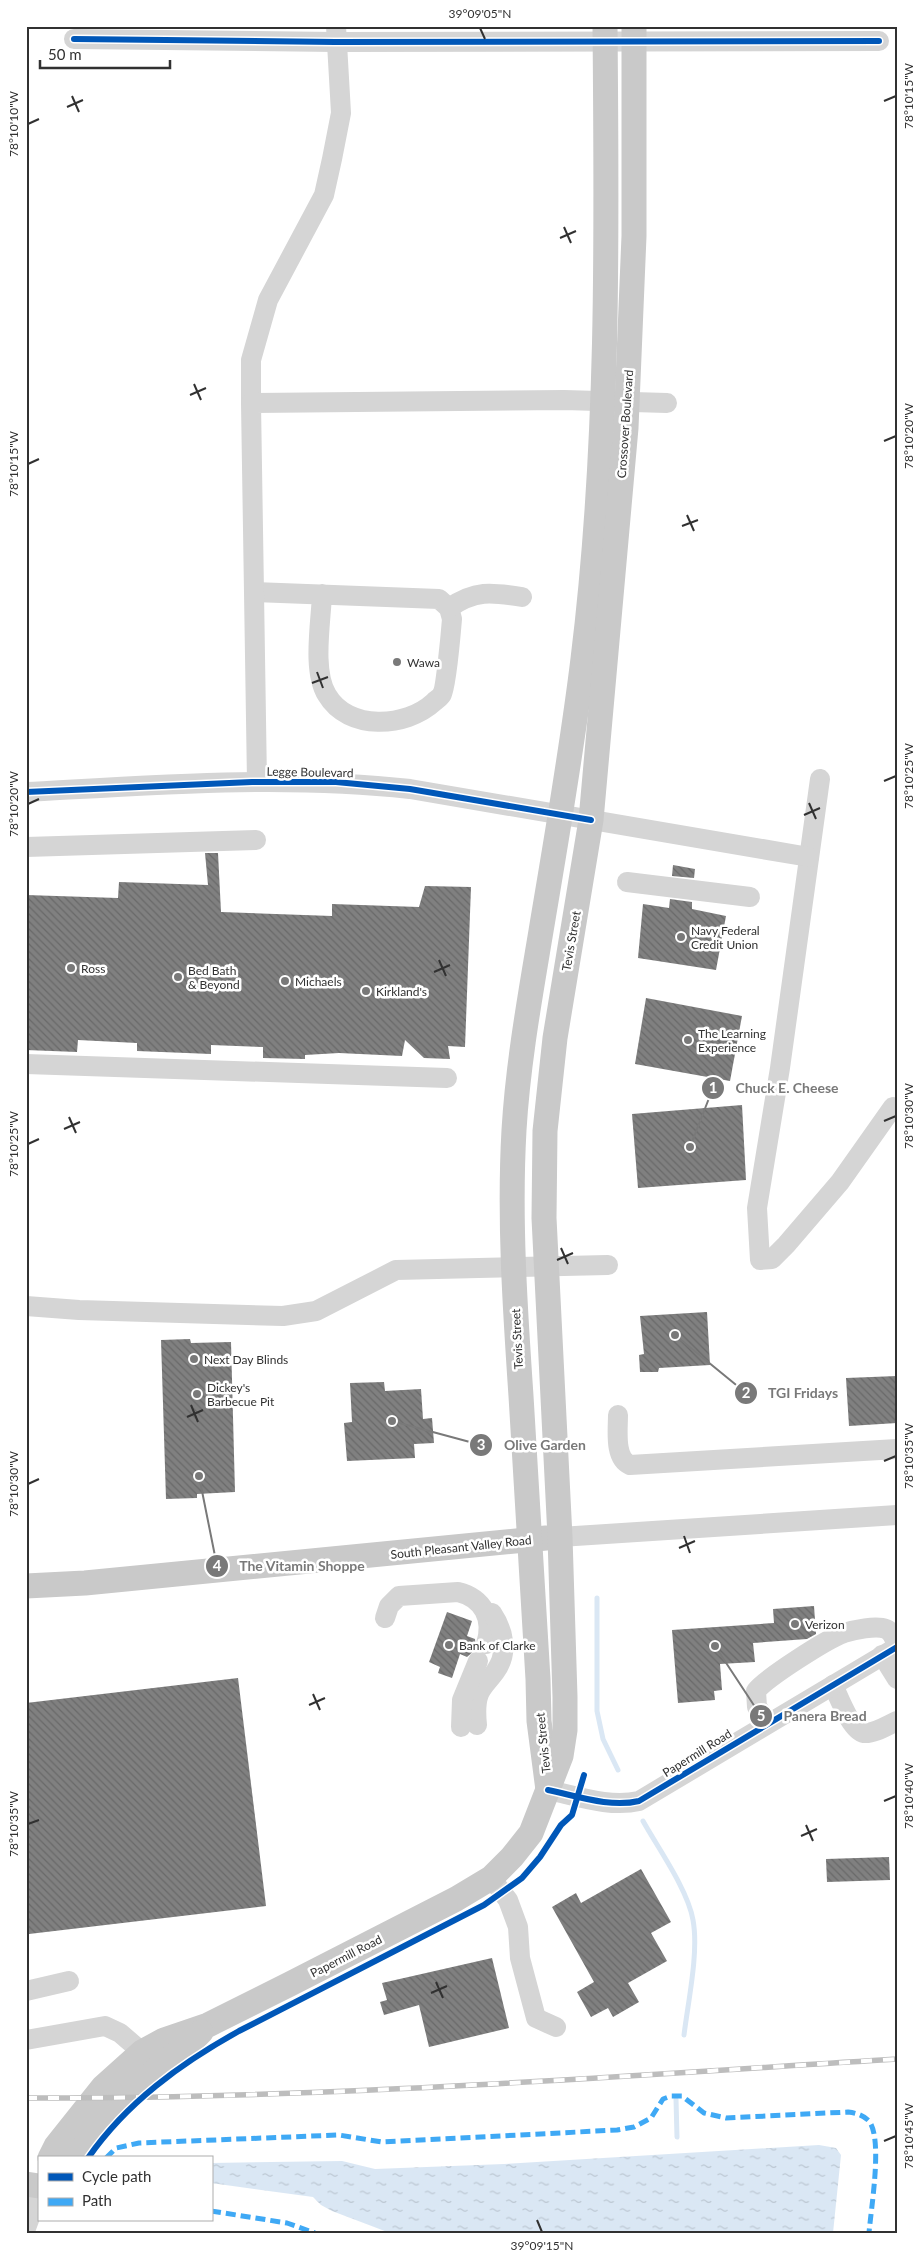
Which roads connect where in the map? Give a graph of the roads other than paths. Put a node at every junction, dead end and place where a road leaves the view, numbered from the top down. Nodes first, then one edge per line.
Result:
1 (125, 33) edge
2 (336, 34) edge
3 (605, 34) edge
4 (634, 34) edge
5 (781, 34) edge
6 (850, 34) edge
7 (74, 39) dead end
8 (879, 41) dead end
9 (616, 401) junction
10 (251, 403) junction
11 (667, 403) dead end
12 (254, 592) junction
13 (322, 594) junction
14 (522, 597) dead end
15 (449, 608) junction
16 (820, 778) dead end
17 (257, 782) junction
18 (26, 792) edge
19 (560, 815) junction
20 (592, 820) junction
21 (256, 840) dead end
22 (26, 847) edge
23 (809, 857) junction
24 (627, 882) dead end
25 (750, 897) dead end
26 (26, 1064) edge
27 (447, 1078) dead end
28 (893, 1107) dead end
29 (608, 1266) dead end
30 (514, 1268) junction
31 (546, 1268) junction
32 (26, 1306) edge
33 (618, 1415) dead end
34 (897, 1449) edge
35 (897, 1515) edge
36 (560, 1537) junction
37 (529, 1539) junction
38 (26, 1586) edge
39 (477, 1600) junction
40 (385, 1618) dead end
41 (892, 1649) edge
42 (897, 1679) edge
43 (833, 1685) junction
44 (897, 1720) edge
45 (768, 1722) junction
46 (548, 1790) junction
47 (491, 1878) junction
48 (69, 1981) dead end
49 (26, 1991) edge
50 (208, 2025) junction
51 (556, 2027) dead end
52 (26, 2040) edge
53 (142, 2052) junction
54 (51, 2156) edge
55 (77, 2156) edge
56 (38, 2196) edge
57 (26, 2228) edge

1 - 2 street
1 - 7 street
2 - 3 street
2 - 10 street
3 - 4 street
3 - 9 main road, Crossover Boulevard
4 - 5 street
4 - 9 main road, Crossover Boulevard
5 - 6 street
6 - 8 street
9 - 10 street
9 - 11 street
9 - 19 main road, Crossover Boulevard
9 - 20 main road, Crossover Boulevard
10 - 12 street
12 - 13 street
12 - 17 street
13 - 15 street
13 - 15 street
14 - 15 street
16 - 23 street
17 - 18 street, Legge Boulevard
17 - 19 street, Legge Boulevard
19 - 20 street, Legge Boulevard
19 - 30 main road, Tevis Street
20 - 23 street, Legge Boulevard
20 - 31 main road, Tevis Street
21 - 22 street
23 - 28 street
24 - 25 street
26 - 27 street
29 - 31 street
30 - 31 street
30 - 32 street
30 - 37 main road, Tevis Street
31 - 36 main road, Tevis Street
33 - 34 street
35 - 36 street, South Pleasant Valley Road
36 - 37 main road, South Pleasant Valley Road
36 - 46 main road, Tevis Street
37 - 38 main road, South Pleasant Valley Road
37 - 46 main road, Tevis Street
39 - 39 street
39 - 40 street
41 - 42 street
41 - 43 street, Papermill Road
41 - 45 street
43 - 44 street
43 - 45 street, Papermill Road
45 - 46 street, Papermill Road
46 - 47 main road, Papermill Road
47 - 50 main road, Papermill Road
47 - 51 street
48 - 49 street
50 - 53 main road, Papermill Road
50 - 55 main road, Papermill Road
52 - 53 street
53 - 54 main road, Papermill Road
56 - 57 street

